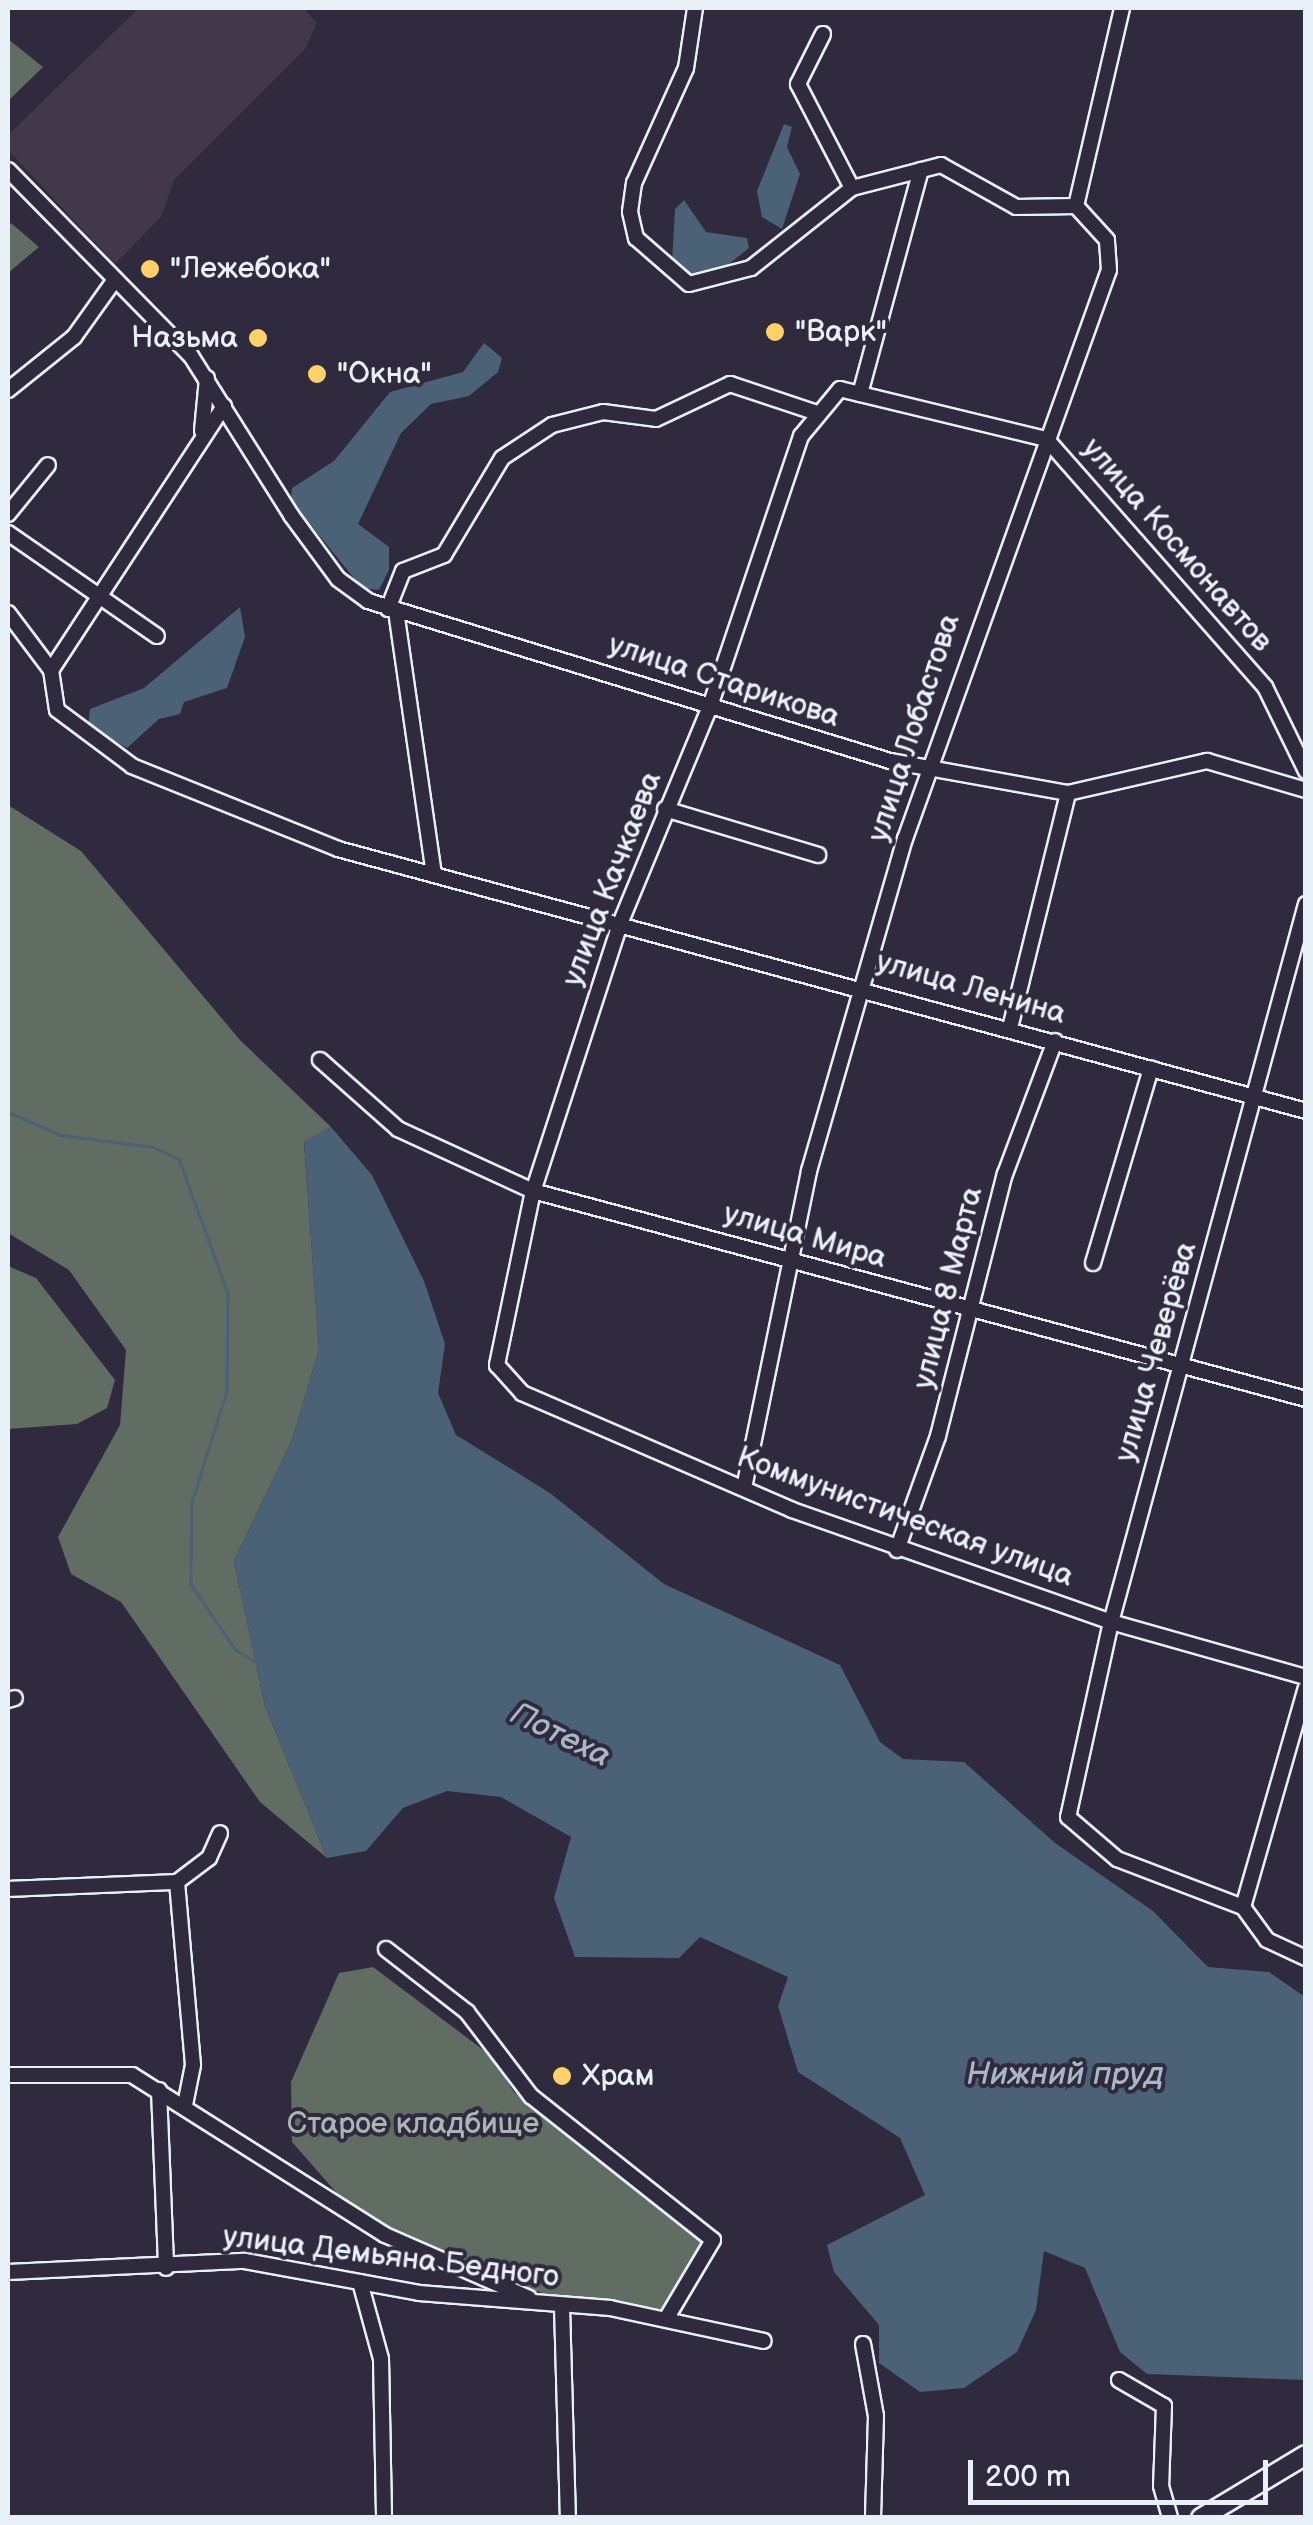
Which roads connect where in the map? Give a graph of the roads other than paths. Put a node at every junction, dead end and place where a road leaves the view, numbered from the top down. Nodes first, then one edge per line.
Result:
1 (695, 8) edge
2 (1122, 8) edge
3 (823, 34) dead end
4 (8, 170) edge
5 (921, 170) junction
6 (852, 188) junction
7 (1076, 206) junction
8 (114, 281) junction
9 (208, 376) junction
10 (840, 389) joint
11 (8, 390) edge
12 (860, 394) junction
13 (224, 406) junction
14 (814, 412) junction
15 (202, 432) junction
16 (1046, 439) junction
17 (48, 465) dead end
18 (8, 514) edge
19 (8, 532) edge
20 (101, 595) junction
21 (392, 610) junction
22 (8, 612) edge
23 (157, 636) dead end
24 (52, 670) junction
25 (710, 704) junction
26 (930, 767) junction
27 (1306, 771) edge
28 (1306, 790) edge
29 (1068, 793) junction
30 (665, 808) junction
31 (818, 855) dead end
32 (434, 874) junction
33 (1306, 904) edge
34 (620, 924) junction
35 (866, 987) junction
36 (1010, 1028) junction
37 (1055, 1041) junction
38 (320, 1060) dead end
39 (1151, 1068) junction
40 (1256, 1097) junction
41 (1306, 1111) edge
42 (533, 1191) junction
43 (794, 1260) junction
44 (1092, 1263) dead end
45 (974, 1312) junction
46 (1179, 1369) junction
47 (499, 1375) joint
48 (1306, 1399) edge
49 (744, 1488) junction
50 (897, 1550) junction
51 (1110, 1622) junction
52 (1306, 1677) edge
53 (1306, 1688) edge
54 (220, 1833) dead end
55 (177, 1882) junction
56 (8, 1888) edge
57 (1243, 1908) junction
58 (386, 1950) dead end
59 (1306, 1958) edge
60 (8, 2074) edge
61 (160, 2090) junction
62 (186, 2106) junction
63 (166, 2268) junction
64 (8, 2272) edge
65 (360, 2282) junction
66 (544, 2304) junction
67 (562, 2306) junction
68 (666, 2320) junction
69 (764, 2341) dead end
70 (862, 2344) dead end
71 (1119, 2380) dead end
72 (1306, 2455) edge
73 (384, 2518) edge
74 (568, 2518) edge
75 (873, 2518) edge
76 (1170, 2518) edge
77 (1201, 2518) edge

1 - 6 street
2 - 7 street
3 - 6 street
4 - 8 street, улица Старикова
5 - 6 street
5 - 7 street
5 - 12 street
7 - 16 street, улица Лобастова
8 - 9 street, улица Старикова
8 - 11 street
9 - 13 street, улица Старикова
9 - 15 street
10 - 12 street, улица Космонавтов
10 - 14 street, улица Качкаева
12 - 16 street, улица Космонавтов
13 - 15 street
13 - 21 street, улица Старикова
14 - 21 street
14 - 25 street, улица Качкаева
15 - 20 street
16 - 26 street, улица Лобастова
16 - 27 street, улица Космонавтов
17 - 18 street
19 - 20 street
20 - 23 street
20 - 24 street
21 - 25 street, улица Старикова
21 - 32 street
22 - 24 street
24 - 32 street, улица Ленина
25 - 26 street, улица Старикова
25 - 30 street, улица Качкаева
26 - 29 street, улица Старикова
26 - 35 street, улица Лобастова
28 - 29 street, улица Старикова
29 - 36 street
30 - 31 street
30 - 34 street, улица Качкаева
32 - 34 street, улица Ленина
33 - 40 street, улица Чеверёва
34 - 35 street, улица Ленина
34 - 42 street, улица Качкаева
35 - 36 street, улица Ленина
35 - 43 street, улица Лобастова
36 - 37 street, улица Ленина
37 - 39 street, улица Ленина
37 - 45 street, улица 8 Марта
38 - 42 street, улица Мира
39 - 40 street, улица Ленина
39 - 44 street
40 - 41 street, улица Ленина
40 - 46 street, улица Чеверёва
42 - 43 street, улица Мира
42 - 47 street, улица Качкаева
43 - 45 street, улица Мира
43 - 49 street, улица Лобастова
45 - 46 street, улица Мира
45 - 50 street, улица 8 Марта
46 - 48 street, улица Мира
46 - 51 street, улица Чеверёва
47 - 49 street, Коммунистическая улица
49 - 50 street, Коммунистическая улица
50 - 51 street, Коммунистическая улица
51 - 52 street, Коммунистическая улица
51 - 57 street, улица Чеверёва
53 - 57 street
54 - 55 street
55 - 56 street
55 - 62 street
57 - 59 street
58 - 68 street
60 - 61 street
61 - 62 street
61 - 63 street
62 - 66 street
63 - 64 street, улица Демьяна Бедного
63 - 65 street, улица Демьяна Бедного
65 - 66 street, улица Демьяна Бедного
65 - 73 street
66 - 67 street, улица Демьяна Бедного
67 - 68 street, улица Демьяна Бедного
67 - 74 street
68 - 69 street, улица Демьяна Бедного
70 - 75 street
71 - 76 street
72 - 77 main road

